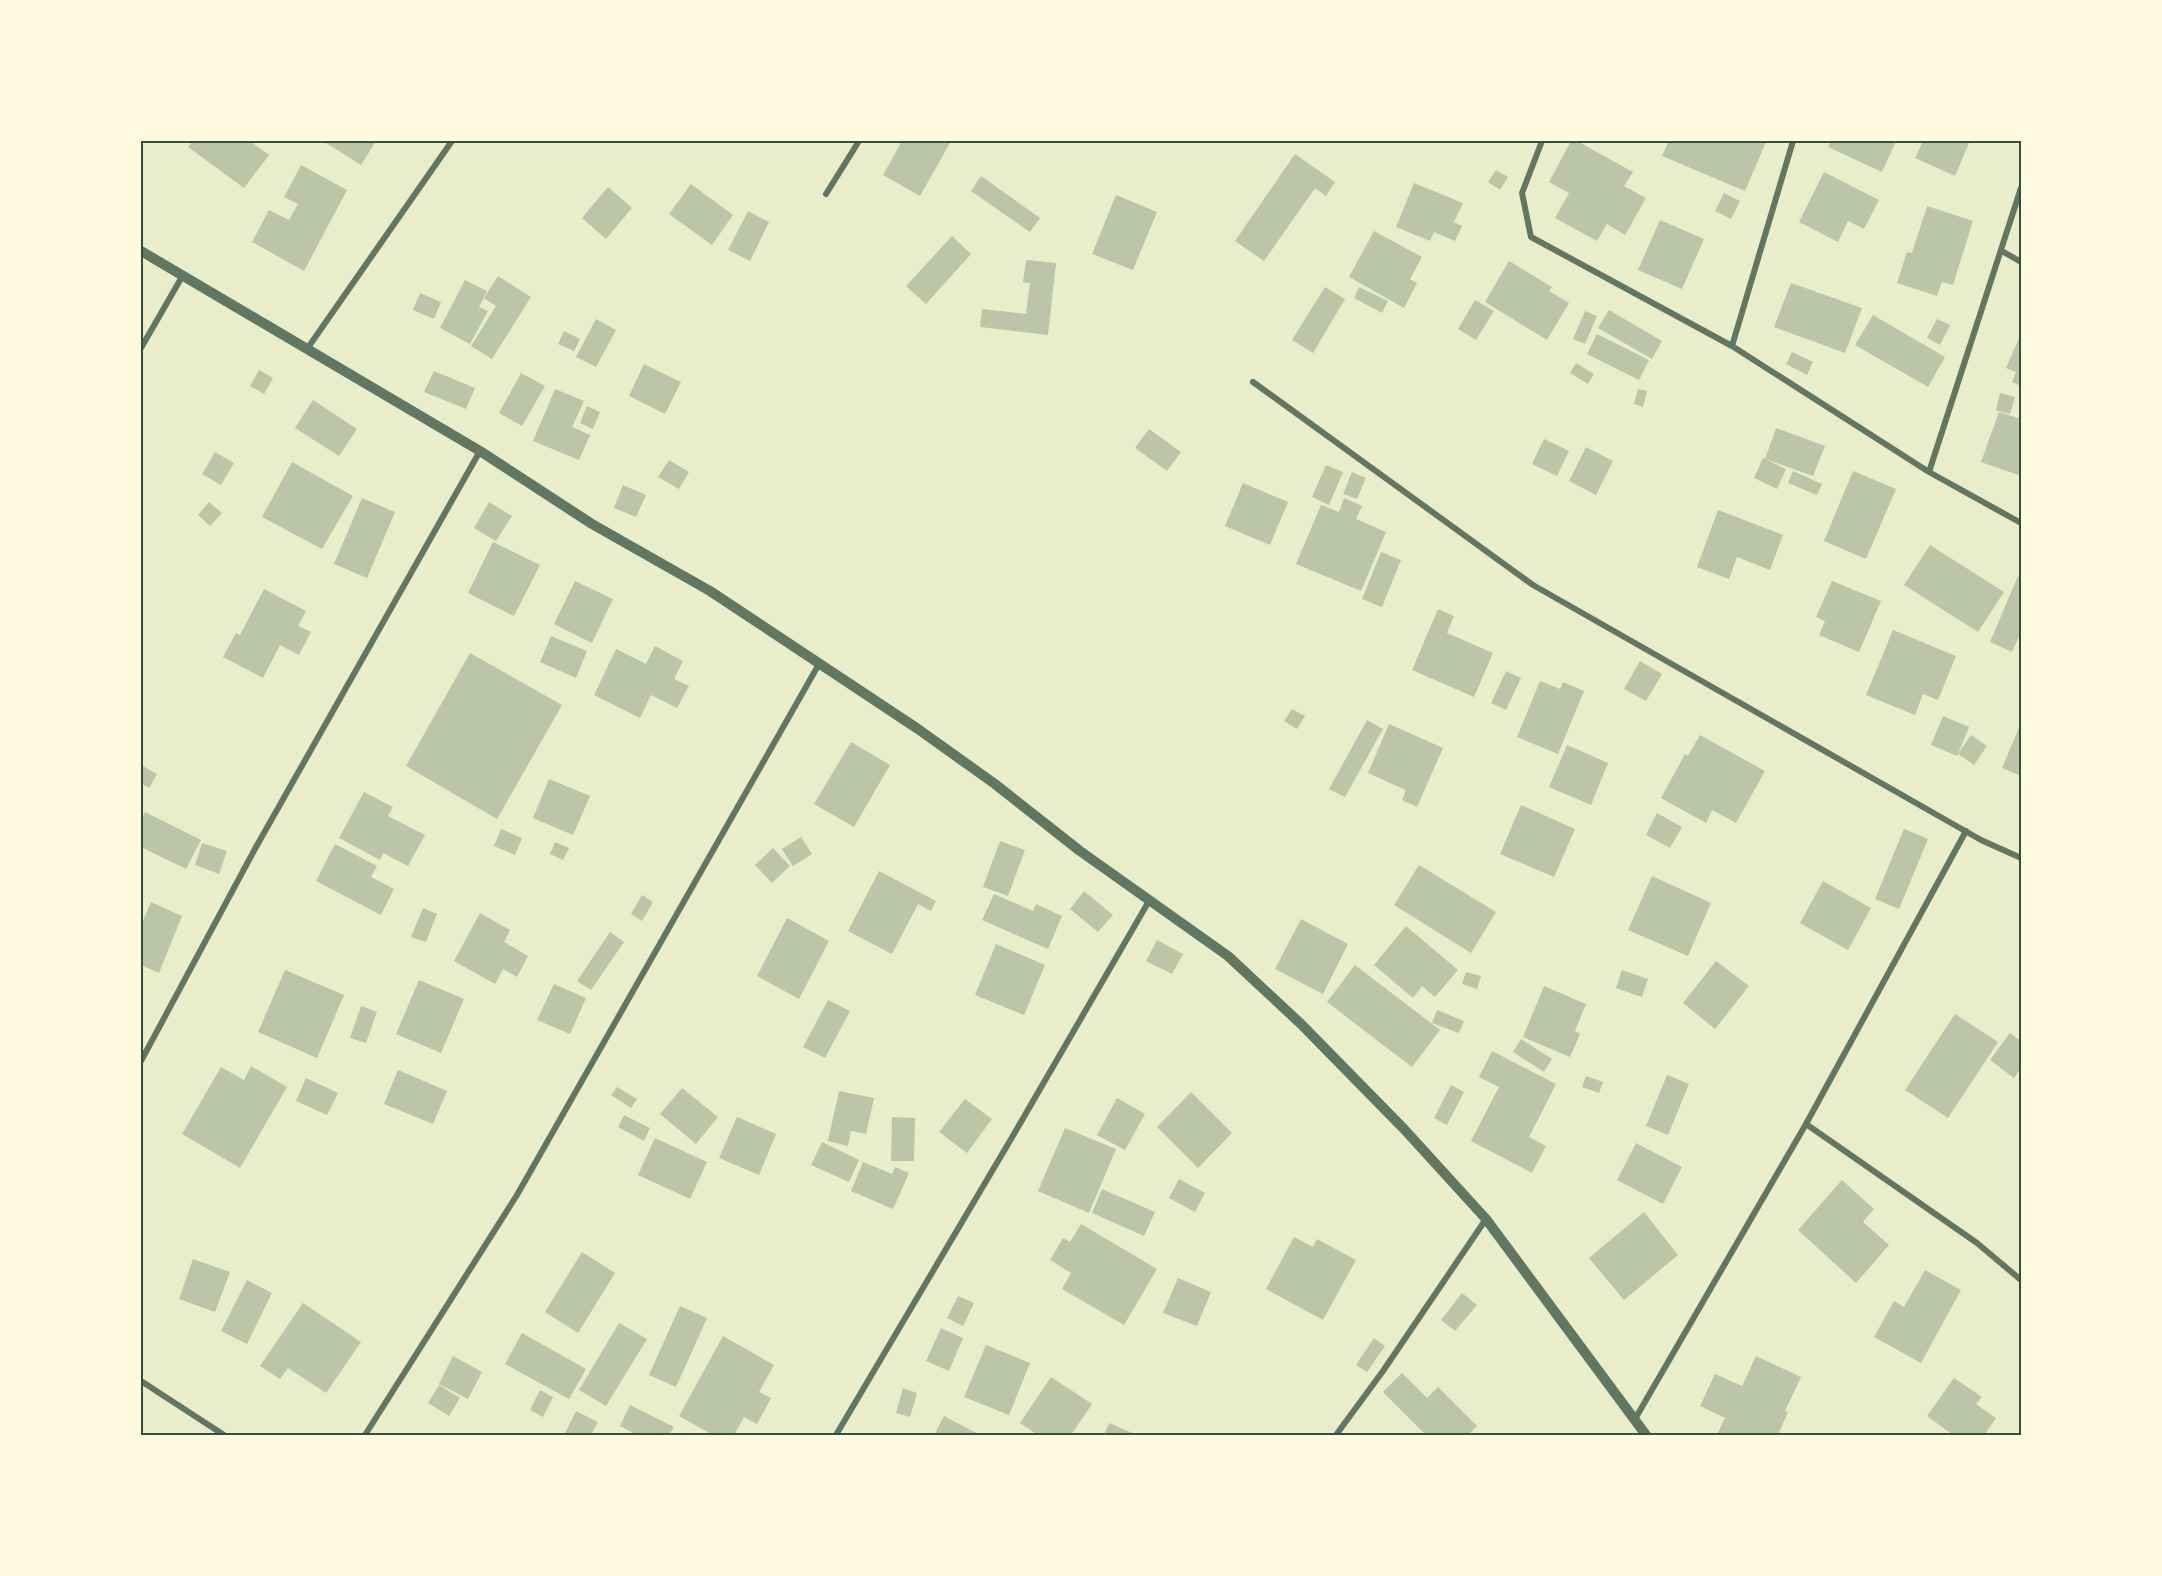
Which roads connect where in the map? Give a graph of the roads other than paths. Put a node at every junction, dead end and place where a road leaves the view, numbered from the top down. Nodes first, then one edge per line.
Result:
1 (452, 141) edge
2 (859, 141) edge
3 (1542, 141) edge
4 (1793, 141) edge
5 (2021, 188) edge
6 (826, 194) dead end
7 (141, 251) edge
8 (2002, 251) junction
9 (2021, 262) edge
10 (183, 275) junction
11 (1732, 346) junction
12 (141, 348) edge
13 (307, 349) junction
14 (1252, 381) dead end
15 (480, 452) junction
16 (1929, 471) junction
17 (2021, 524) edge
18 (819, 664) junction
19 (1965, 831) junction
20 (2021, 858) edge
21 (1149, 901) junction
22 (141, 1061) edge
23 (1806, 1124) junction
24 (1486, 1219) junction
25 (2021, 1280) edge
26 (141, 1381) edge
27 (1635, 1419) junction
28 (224, 1435) edge
29 (365, 1435) edge
30 (836, 1435) edge
31 (1336, 1435) edge
32 (1646, 1435) edge

1 - 13 street
2 - 6 street
3 - 11 street
4 - 11 street
5 - 8 street
7 - 10 street
8 - 9 street
8 - 16 street
10 - 12 street
10 - 13 street
11 - 16 street
13 - 15 street
14 - 19 street
15 - 18 street
15 - 22 street
16 - 17 street
18 - 21 street
18 - 29 street
19 - 20 street
19 - 23 street
21 - 24 street
21 - 30 street
23 - 25 street
23 - 27 street
24 - 27 street
24 - 31 street
26 - 28 street
27 - 32 street

